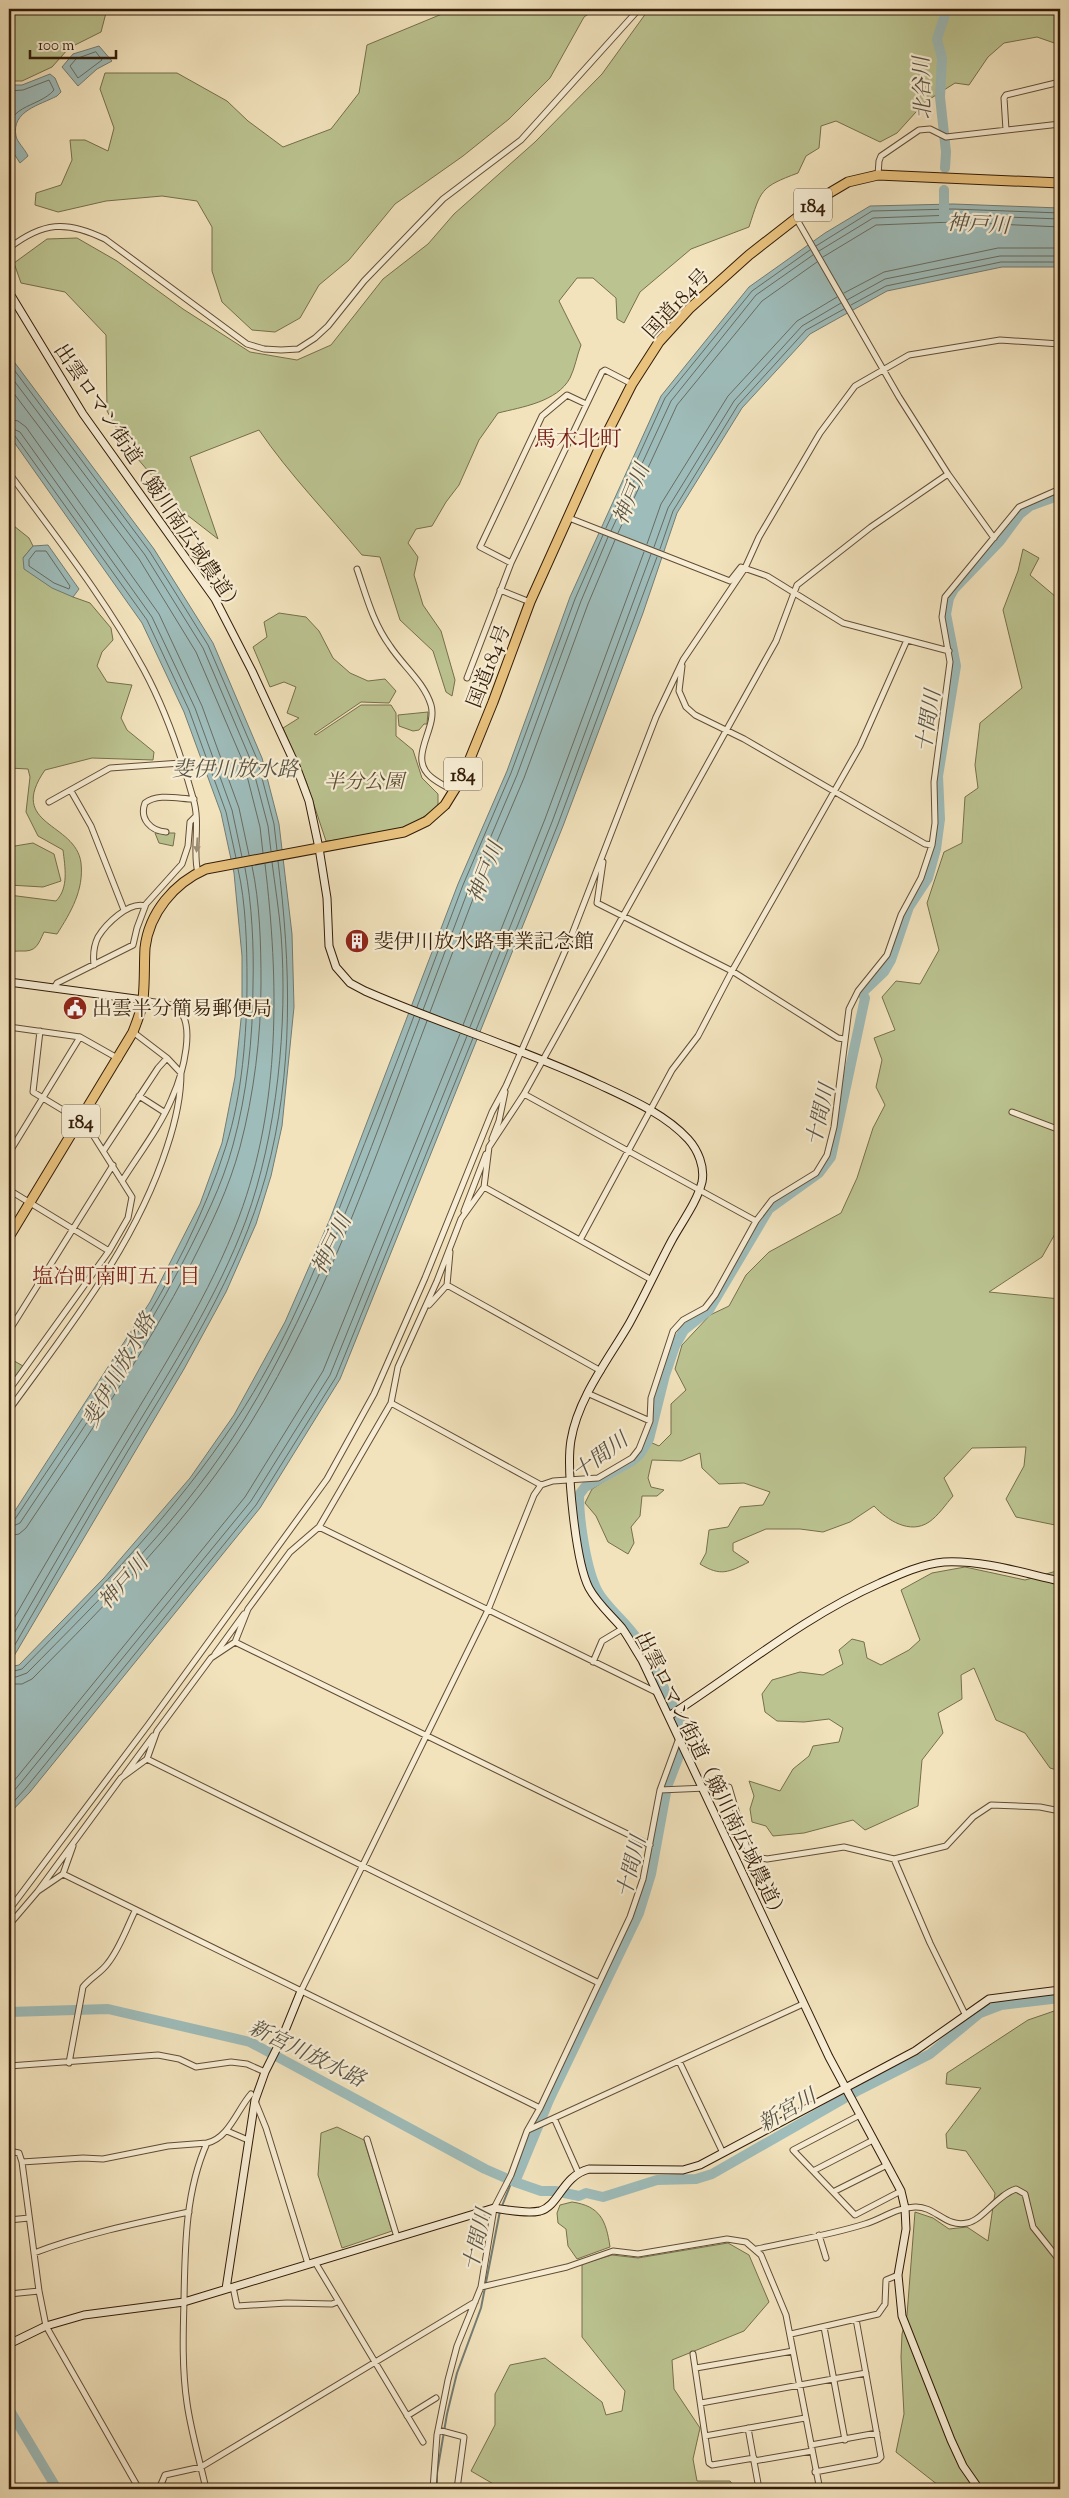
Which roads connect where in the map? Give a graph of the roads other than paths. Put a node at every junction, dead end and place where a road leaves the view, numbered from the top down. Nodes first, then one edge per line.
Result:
1 (639, 9) edge
2 (1060, 82) edge
3 (1060, 124) edge
4 (1006, 130) junction
5 (878, 175) junction
6 (1060, 183) edge
7 (797, 220) junction
8 (9, 248) edge
9 (9, 292) edge
10 (1058, 343) edge
11 (1060, 348) edge
12 (884, 368) junction
13 (632, 384) junction
14 (586, 404) junction
15 (9, 473) edge
16 (948, 474) junction
17 (1060, 489) edge
18 (571, 519) junction
19 (994, 538) junction
20 (511, 563) junction
21 (745, 568) junction
22 (357, 569) dead end
23 (500, 590) junction
24 (793, 592) junction
25 (530, 602) junction
26 (907, 640) junction
27 (949, 651) junction
28 (683, 660) junction
29 (467, 678) dead end
30 (726, 729) junction
31 (181, 763) junction
32 (71, 790) junction
33 (454, 791) junction
34 (834, 792) junction
35 (194, 799) junction
36 (49, 802) dead end
37 (196, 816) junction
38 (166, 832) dead end
39 (932, 845) junction
40 (320, 848) junction
41 (604, 854) junction
42 (202, 871) junction
43 (145, 906) junction
44 (124, 910) junction
45 (623, 914) junction
46 (94, 965) junction
47 (732, 971) junction
48 (9, 982) edge
49 (54, 988) junction
50 (143, 1000) junction
51 (9, 1027) edge
52 (40, 1031) junction
53 (133, 1032) junction
54 (80, 1037) junction
55 (844, 1039) junction
56 (516, 1050) junction
57 (167, 1058) junction
58 (119, 1059) junction
59 (543, 1060) junction
60 (181, 1073) junction
61 (506, 1086) junction
62 (524, 1094) junction
63 (139, 1096) junction
64 (42, 1098) junction
65 (651, 1111) junction
66 (164, 1112) junction
67 (1012, 1112) dead end
68 (81, 1121) junction
69 (1060, 1130) edge
70 (489, 1148) junction
71 (104, 1150) junction
72 (628, 1152) junction
73 (9, 1153) edge
74 (113, 1165) junction
75 (122, 1181) junction
76 (484, 1187) junction
77 (9, 1190) edge
78 (699, 1190) junction
79 (30, 1203) junction
80 (461, 1218) junction
81 (756, 1221) junction
82 (72, 1230) junction
83 (9, 1237) edge
84 (580, 1240) junction
85 (451, 1245) junction
86 (109, 1251) junction
87 (650, 1280) junction
88 (446, 1285) junction
89 (424, 1311) junction
90 (9, 1332) edge
91 (601, 1370) junction
92 (9, 1390) edge
93 (587, 1393) junction
94 (391, 1403) junction
95 (9, 1410) edge
96 (650, 1421) junction
97 (571, 1481) junction
98 (541, 1485) junction
99 (319, 1528) junction
100 (1060, 1581) edge
101 (248, 1609) junction
102 (488, 1610) junction
103 (622, 1629) junction
104 (235, 1642) junction
105 (211, 1658) junction
106 (593, 1662) junction
107 (658, 1694) junction
108 (669, 1716) junction
109 (157, 1731) junction
110 (426, 1737) junction
111 (679, 1738) junction
112 (147, 1759) junction
113 (121, 1778) junction
114 (704, 1787) junction
115 (660, 1790) junction
116 (1060, 1811) edge
117 (75, 1841) junction
118 (650, 1846) junction
119 (894, 1859) junction
120 (364, 1866) junction
121 (63, 1874) junction
122 (38, 1891) junction
123 (9, 1910) edge
124 (135, 1911) junction
125 (9, 1925) edge
126 (599, 1982) junction
127 (1060, 1990) edge
128 (301, 1991) junction
129 (803, 2004) junction
130 (965, 2014) junction
131 (679, 2061) junction
132 (69, 2063) junction
133 (9, 2066) edge
134 (266, 2070) junction
135 (846, 2090) junction
136 (253, 2097) junction
137 (540, 2108) junction
138 (860, 2115) junction
139 (554, 2118) junction
140 (527, 2130) junction
141 (227, 2131) junction
142 (367, 2139) dead end
143 (248, 2140) junction
144 (873, 2140) junction
145 (208, 2143) junction
146 (9, 2151) edge
147 (723, 2153) junction
148 (22, 2162) junction
149 (887, 2165) junction
150 (813, 2171) junction
151 (578, 2172) junction
152 (901, 2191) junction
153 (833, 2192) junction
154 (494, 2208) junction
155 (906, 2208) junction
156 (189, 2212) junction
157 (29, 2218) junction
158 (9, 2220) edge
159 (819, 2235) junction
160 (397, 2237) junction
161 (757, 2249) junction
162 (34, 2252) junction
163 (826, 2258) dead end
164 (1060, 2261) edge
165 (312, 2263) junction
166 (898, 2275) junction
167 (480, 2287) junction
168 (229, 2288) junction
169 (39, 2291) junction
170 (9, 2294) edge
171 (184, 2302) junction
172 (338, 2302) junction
173 (475, 2302) junction
174 (856, 2319) junction
175 (46, 2326) junction
176 (824, 2327) junction
177 (791, 2334) junction
178 (9, 2344) edge
179 (793, 2351) junction
180 (693, 2354) dead end
181 (374, 2363) junction
182 (696, 2368) junction
183 (866, 2373) junction
184 (834, 2379) junction
185 (800, 2385) junction
186 (436, 2398) dead end
187 (701, 2403) junction
188 (407, 2416) junction
189 (805, 2418) junction
190 (748, 2428) junction
191 (438, 2430) junction
192 (877, 2433) junction
193 (705, 2436) junction
194 (845, 2440) junction
195 (423, 2442) dead end
196 (811, 2448) junction
197 (754, 2460) junction
198 (201, 2467) junction
199 (815, 2472) junction
200 (139, 2489) edge
201 (159, 2489) edge
202 (206, 2489) edge
203 (433, 2489) edge
204 (456, 2489) edge
205 (759, 2489) edge
206 (816, 2489) edge
207 (979, 2489) edge

1 - 8 street
2 - 4 street
3 - 4 street
4 - 5 street
5 - 6 highway, 国道184号 / 184
5 - 7 highway, 国道184号 / 184
7 - 12 street
7 - 13 highway, 国道184号 / 184
9 - 40 street, 出雲ロマン街道（簸川南広域農道）
10 - 11 street
10 - 12 street
12 - 16 street
12 - 21 street
13 - 14 street
13 - 18 highway, 国道184号 / 184
14 - 20 street
14 - 20 street
15 - 31 street
16 - 19 street
16 - 24 street
17 - 19 street
18 - 21 street
18 - 25 highway, 国道184号 / 184
19 - 27 street
20 - 23 street
21 - 24 street
21 - 28 street
22 - 33 street
23 - 25 street
23 - 29 street
24 - 26 street
24 - 30 street
25 - 33 highway, 国道184号 / 184
26 - 27 street
26 - 34 street
27 - 39 street
28 - 30 street
28 - 41 street
30 - 34 street
30 - 45 street
31 - 32 street
31 - 35 street
32 - 36 street
32 - 44 street
33 - 40 highway, 国道184号 / 184
34 - 39 street
34 - 47 street
35 - 37 street
35 - 38 street
37 -> 42 street
37 - 43 street
39 - 55 street
40 - 42 highway, 国道184号 / 184
40 - 56 street, 出雲ロマン街道（簸川南広域農道）
41 - 45 street
41 - 56 street
42 - 50 highway, 国道184号 / 184
43 - 44 street
43 - 46 street
44 - 46 street
45 - 47 street
45 - 59 street
46 - 49 street
47 - 55 street
47 - 65 street
48 - 49 street
49 - 50 street
50 - 53 highway, 国道184号 / 184
50 - 60 street
51 - 52 street
52 - 54 street
52 - 64 street
53 - 57 street
53 - 58 highway, 国道184号 / 184
54 - 58 street
54 - 64 street
55 - 81 street
56 - 59 street, 出雲ロマン街道（簸川南広域農道）
56 - 61 street
57 - 60 street
57 - 63 street
58 - 68 highway, 国道184号 / 184
59 - 62 street
59 - 65 street, 出雲ロマン街道（簸川南広域農道）
60 - 66 street
60 - 95 street
61 - 70 street
61 - 123 street
62 - 70 street
62 - 72 street
63 - 66 street
63 - 71 street
64 - 68 street
64 - 73 street
65 - 72 street
65 - 78 street, 出雲ロマン街道（簸川南広域農道）
66 - 75 street
67 - 69 street
68 - 71 street
68 - 79 highway, 国道184号 / 184
70 - 76 street
70 - 80 street
71 - 74 street
72 - 78 street
72 - 84 street
74 - 75 street
74 - 82 street
75 - 86 street
76 - 80 street
76 - 84 street
77 - 79 street
78 - 81 street
78 - 87 street, 出雲ロマン街道（簸川南広域農道）
79 - 82 street
79 - 83 highway, 国道184号 / 184
80 - 85 street
81 - 96 street
82 - 86 street
82 - 90 street
84 - 87 street
85 - 88 street
85 - 89 street
86 - 92 street
87 - 91 street, 出雲ロマン街道（簸川南広域農道）
88 - 89 street
88 - 91 street
89 - 94 street
91 - 93 street, 出雲ロマン街道（簸川南広域農道）
93 - 96 street
93 - 97 street, 出雲ロマン街道（簸川南広域農道）
94 - 98 street
94 - 99 street
96 - 97 street
97 - 98 street
97 - 103 street, 出雲ロマン街道（簸川南広域農道）
98 - 102 street
99 - 101 street
99 - 102 street
100 - 108 street
101 - 104 street
101 - 105 street
102 - 106 street
102 - 110 street
103 - 106 street
103 - 107 street, 出雲ロマン街道（簸川南広域農道）
104 - 105 street
104 - 110 street
105 - 109 street
106 - 107 street
107 - 108 street, 出雲ロマン街道（簸川南広域農道）
108 - 111 street, 出雲ロマン街道（簸川南広域農道）
109 - 112 street
109 - 113 street
110 - 118 street
110 - 120 street
111 - 114 street, 出雲ロマン街道（簸川南広域農道）
111 - 115 street
112 - 113 street
112 - 120 street
113 - 117 street
114 - 115 street
114 - 119 street
114 - 129 street, 出雲ロマン街道（簸川南広域農道）
115 - 118 street
116 - 119 street
117 - 121 street
117 - 122 street
118 - 126 street
119 - 130 street
120 - 126 street
120 - 128 street
121 - 122 street
121 - 124 street
122 - 125 street
124 - 128 street
124 - 132 street
126 - 137 street
127 - 130 street
128 - 134 street
128 - 137 street
129 - 131 street
129 - 135 street, 出雲ロマン街道（簸川南広域農道）
130 - 135 street
131 - 139 street
131 - 147 street
132 - 133 street
132 - 134 street
134 - 136 street
135 - 138 street, 出雲ロマン街道（簸川南広域農道）
135 - 147 street
136 - 141 street
136 - 143 street
136 - 165 street
137 - 140 street
138 - 144 street
138 - 150 street
139 - 140 street
139 - 151 street
140 - 154 street
141 - 143 street
141 - 145 street
142 - 160 street
143 - 168 street
144 - 149 street
144 - 150 street
145 - 148 street
145 - 156 street
146 - 148 street
147 - 151 street
148 - 157 street
149 - 152 street
149 - 153 street
150 - 153 street
151 - 154 street
152 - 153 street
152 - 155 street
154 - 160 street
154 - 167 street
155 - 159 street
155 - 164 street
155 - 166 street
156 - 162 street
156 - 171 street
157 - 158 street
157 - 162 street
159 - 161 street
159 - 163 street
160 - 165 street
161 - 167 street
161 - 177 street
162 - 169 street
165 - 168 street
165 - 172 street
166 - 174 street
166 - 207 street
167 - 173 street
168 - 171 street
168 - 172 street
169 - 170 street
169 - 175 street
171 - 175 street
171 - 198 street
172 - 181 street
173 - 181 street
173 - 191 street
174 - 176 street
174 - 183 street
175 - 178 street
175 - 200 street
176 - 177 street
176 - 184 street
177 - 179 street
179 - 182 street
179 - 185 street
180 - 182 street
181 - 188 street
181 - 198 street
182 - 187 street
183 - 184 street
183 - 192 street
184 - 185 street
184 - 194 street
185 - 187 street
185 - 189 street
186 - 188 street
187 - 193 street
188 - 195 street
189 - 190 street
189 - 196 street
190 - 193 street
190 - 197 street
191 - 203 street
191 - 204 street
192 - 194 street
192 - 199 street
193 - 197 street
194 - 196 street
196 - 197 street
196 - 199 street
197 - 205 street
198 - 201 street
198 - 202 street
199 - 206 street

